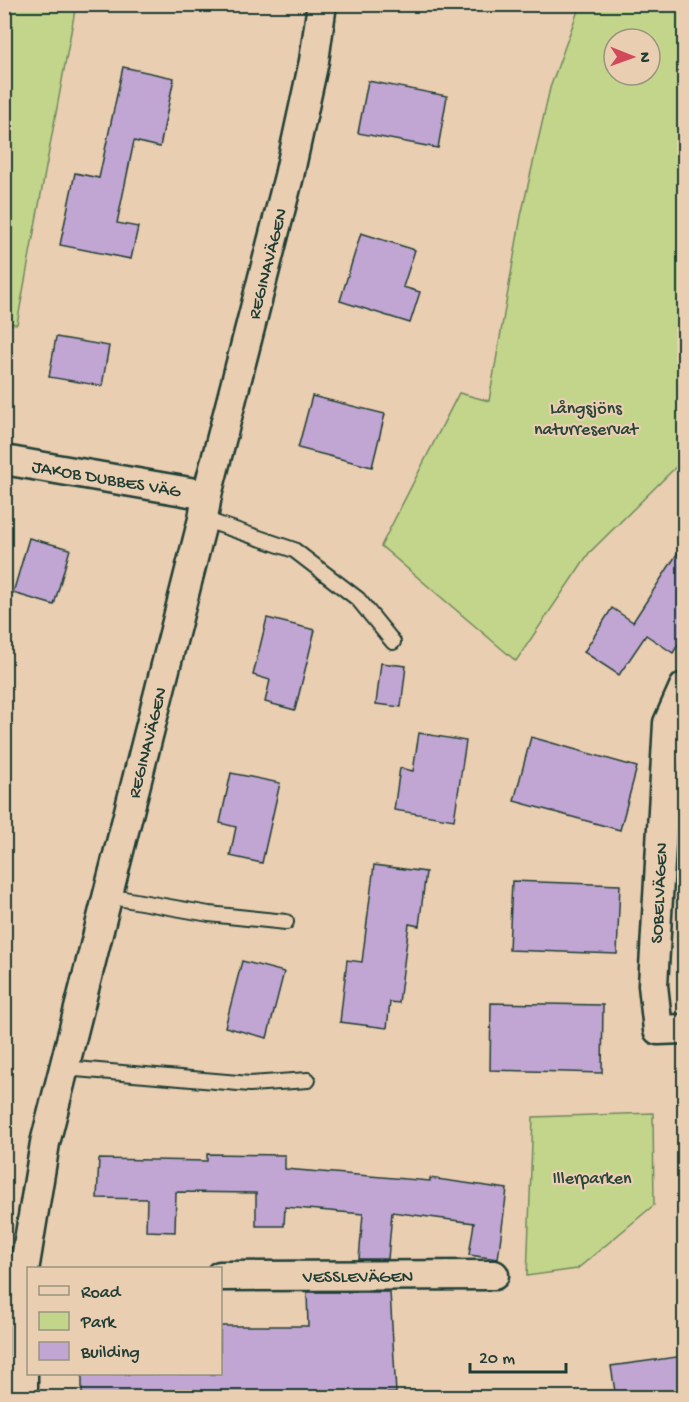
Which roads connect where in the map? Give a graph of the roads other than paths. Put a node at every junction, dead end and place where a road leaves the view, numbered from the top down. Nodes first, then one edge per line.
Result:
1 (322, 4) edge
2 (4, 460) edge
3 (205, 507) junction
4 (393, 642) dead end
5 (684, 687) edge
6 (107, 896) junction
7 (286, 922) dead end
8 (671, 1030) edge
9 (64, 1068) junction
10 (308, 1080) dead end
11 (27, 1267) edge
12 (494, 1275) dead end
13 (222, 1276) edge
14 (26, 1277) edge
15 (22, 1398) edge

1 - 3 street, REGINAVÄGEN
2 - 3 street, JAKOB DUBBES VÄG
3 - 4 lane
3 - 6 street, REGINAVÄGEN
5 - 8 street, SOBELVÄGEN
6 - 7 lane
6 - 9 street, REGINAVÄGEN
9 - 10 lane
9 - 11 street, REGINAVÄGEN
12 - 13 street, VESSLEVÄGEN
14 - 15 street, REGINAVÄGEN

